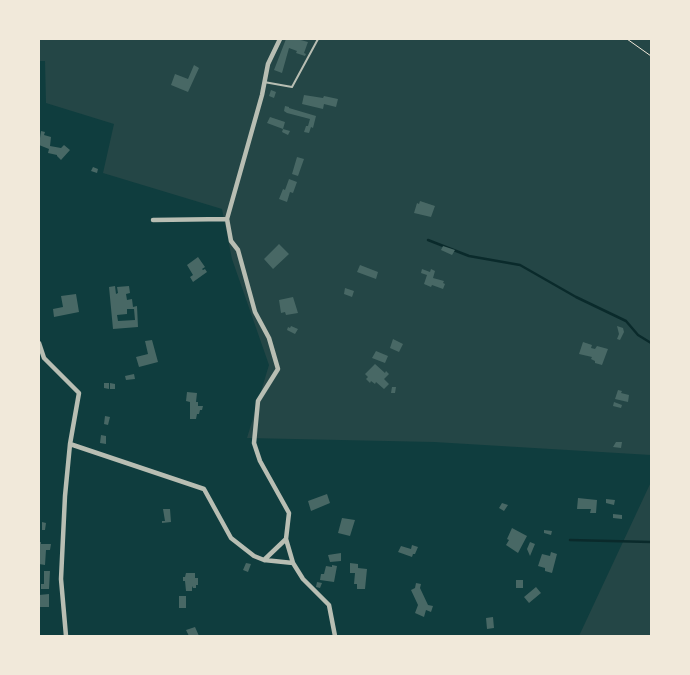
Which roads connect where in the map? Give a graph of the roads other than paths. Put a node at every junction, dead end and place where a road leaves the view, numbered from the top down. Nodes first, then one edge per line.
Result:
1 (280, 39) edge
2 (318, 39) edge
3 (264, 82) junction
4 (227, 219) junction
5 (153, 220) dead end
6 (39, 343) edge
7 (70, 444) junction
8 (286, 539) junction
9 (264, 560) junction
10 (293, 563) junction
11 (66, 636) edge
12 (335, 636) edge

1 - 3 street
2 - 3 lane
3 - 4 street
4 - 5 street
4 - 8 street
6 - 7 street
7 - 9 street
7 - 11 street
8 - 9 street
8 - 10 street
9 - 10 street
10 - 12 street

